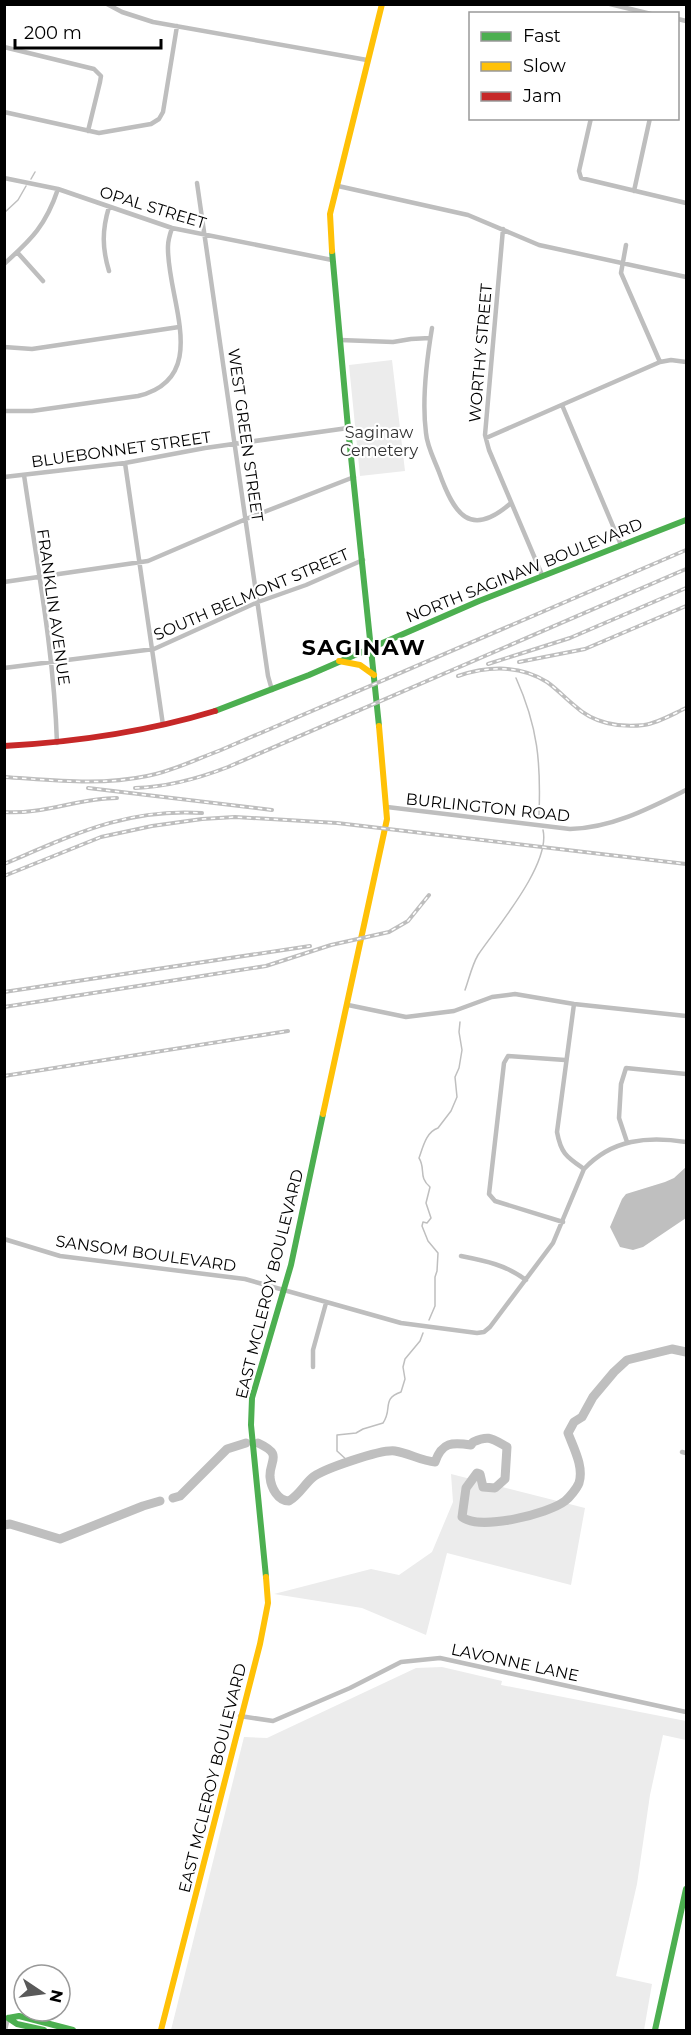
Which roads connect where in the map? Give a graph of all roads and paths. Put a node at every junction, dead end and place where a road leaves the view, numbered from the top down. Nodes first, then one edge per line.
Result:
1 (107, 4) edge
2 (382, 4) edge
3 (610, 4) edge
4 (115, 6) edge
5 (616, 6) edge
6 (642, 12) edge
7 (177, 26) junction
8 (4, 47) edge
9 (368, 60) junction
10 (4, 112) edge
11 (591, 120) edge
12 (650, 120) edge
13 (88, 131) junction
14 (4, 178) edge
15 (197, 183) dead end
16 (338, 186) junction
17 (58, 189) junction
18 (634, 190) junction
19 (687, 202) edge
20 (109, 207) junction
21 (172, 228) junction
22 (503, 229) junction
23 (206, 236) junction
24 (626, 245) dead end
25 (17, 252) junction
26 (332, 260) junction
27 (622, 262) junction
28 (4, 264) edge
29 (109, 271) dead end
30 (687, 277) edge
31 (43, 281) dead end
32 (178, 327) junction
33 (432, 328) dead end
34 (430, 339) junction
35 (340, 340) junction
36 (4, 346) edge
37 (660, 362) junction
38 (687, 362) edge
39 (562, 405) junction
40 (4, 411) edge
41 (348, 428) junction
42 (486, 438) junction
43 (236, 444) junction
44 (125, 463) junction
45 (24, 475) junction
46 (4, 477) edge
47 (354, 477) junction
48 (511, 503) junction
49 (246, 519) junction
50 (687, 520) edge
51 (621, 545) junction
52 (363, 560) junction
53 (139, 563) junction
54 (542, 575) junction
55 (39, 577) junction
56 (4, 582) edge
57 (258, 602) junction
58 (372, 646) junction
59 (154, 649) junction
60 (50, 661) junction
61 (339, 661) junction
62 (4, 668) edge
63 (374, 675) junction
64 (272, 690) junction
65 (164, 725) junction
66 (57, 743) junction
67 (4, 746) edge
68 (687, 790) edge
69 (387, 807) junction
70 (574, 1004) junction
71 (348, 1005) junction
72 (687, 1016) edge
73 (566, 1060) junction
74 (687, 1074) edge
75 (627, 1142) junction
76 (687, 1142) edge
77 (585, 1169) junction
78 (563, 1222) junction
79 (4, 1239) edge
80 (461, 1256) dead end
81 (526, 1280) junction
82 (285, 1291) junction
83 (326, 1303) junction
84 (312, 1367) dead end
85 (687, 1712) edge
86 (240, 1716) junction
87 (687, 1889) edge
88 (6, 2018) edge
89 (5, 2031) edge
90 (44, 2031) edge
91 (73, 2031) edge
92 (161, 2031) edge
93 (655, 2031) edge

1 - 4 street
2 - 9 main road, EAST MCLEROY BOULEVARD
3 - 5 street
4 - 7 street
5 - 6 street
7 - 9 street
7 - 13 street
8 - 13 street
9 - 16 main road, EAST MCLEROY BOULEVARD
10 - 13 street
11 - 18 street
12 - 18 street
14 - 17 street, OPAL STREET
15 - 23 street, WEST GREEN STREET
16 - 22 street
16 - 26 main road, EAST MCLEROY BOULEVARD
17 - 20 street, OPAL STREET
17 - 25 street
18 - 19 street
20 - 21 street, OPAL STREET
20 - 29 street
21 - 23 street, OPAL STREET
21 - 32 street
22 - 27 street
22 - 42 street, WORTHY STREET
23 - 26 street, OPAL STREET
23 - 43 street, WEST GREEN STREET
24 - 27 street
25 - 28 street
25 - 31 street
26 - 35 main road, EAST MCLEROY BOULEVARD
27 - 30 street
27 - 37 street
32 - 36 street
32 - 40 street
33 - 34 street
34 - 35 street
34 - 48 street
35 - 41 main road, EAST MCLEROY BOULEVARD
37 - 38 street
37 - 39 street
39 - 42 street
39 - 51 street
41 - 43 street, BLUEBONNET STREET
41 - 47 main road, EAST MCLEROY BOULEVARD
42 - 48 street, WORTHY STREET
43 - 44 street, BLUEBONNET STREET
43 - 49 street, WEST GREEN STREET
44 - 45 street, BLUEBONNET STREET
44 - 53 street
45 - 46 street, BLUEBONNET STREET
45 - 55 street, FRANKLIN AVENUE
47 - 49 street
47 - 52 main road, EAST MCLEROY BOULEVARD
48 - 54 street, WORTHY STREET
49 - 53 street
49 - 57 street, WEST GREEN STREET
50 - 51 main road, NORTH SAGINAW BOULEVARD
51 - 54 main road, NORTH SAGINAW BOULEVARD
52 - 57 street, SOUTH BELMONT STREET
52 - 58 main road, EAST MCLEROY BOULEVARD
53 - 55 street
53 - 59 street
54 - 58 main road, NORTH SAGINAW BOULEVARD
55 - 56 street
55 - 60 street, FRANKLIN AVENUE
57 - 59 street, SOUTH BELMONT STREET
57 - 64 street, WEST GREEN STREET
58 - 61 main road, NORTH SAGINAW BOULEVARD
58 - 63 main road, EAST MCLEROY BOULEVARD
59 - 60 street, SOUTH BELMONT STREET
59 - 65 street
60 - 62 street, SOUTH BELMONT STREET
60 - 66 street, FRANKLIN AVENUE
61 - 63 main road
61 - 64 main road, NORTH SAGINAW BOULEVARD
63 - 69 main road, EAST MCLEROY BOULEVARD
64 - 65 main road, NORTH SAGINAW BOULEVARD
65 - 66 main road, NORTH SAGINAW BOULEVARD
66 - 67 main road, NORTH SAGINAW BOULEVARD
68 - 69 street, BURLINGTON ROAD
69 - 71 main road, EAST MCLEROY BOULEVARD
70 - 71 street
70 - 72 street
70 - 73 street
71 - 82 main road, EAST MCLEROY BOULEVARD
73 - 77 street
73 - 78 street
74 - 75 street
75 - 76 street
75 - 77 street
77 - 78 street, SANSOM BOULEVARD
78 - 81 street, SANSOM BOULEVARD
79 - 82 street, SANSOM BOULEVARD
80 - 81 street
81 - 83 street, SANSOM BOULEVARD
82 - 83 street, SANSOM BOULEVARD
82 - 86 main road, EAST MCLEROY BOULEVARD
83 - 84 street
85 - 86 street, LAVONNE LANE
86 - 92 main road, EAST MCLEROY BOULEVARD
87 - 93 main road
88 - 89 street
88 - 90 main road
88 - 91 main road

